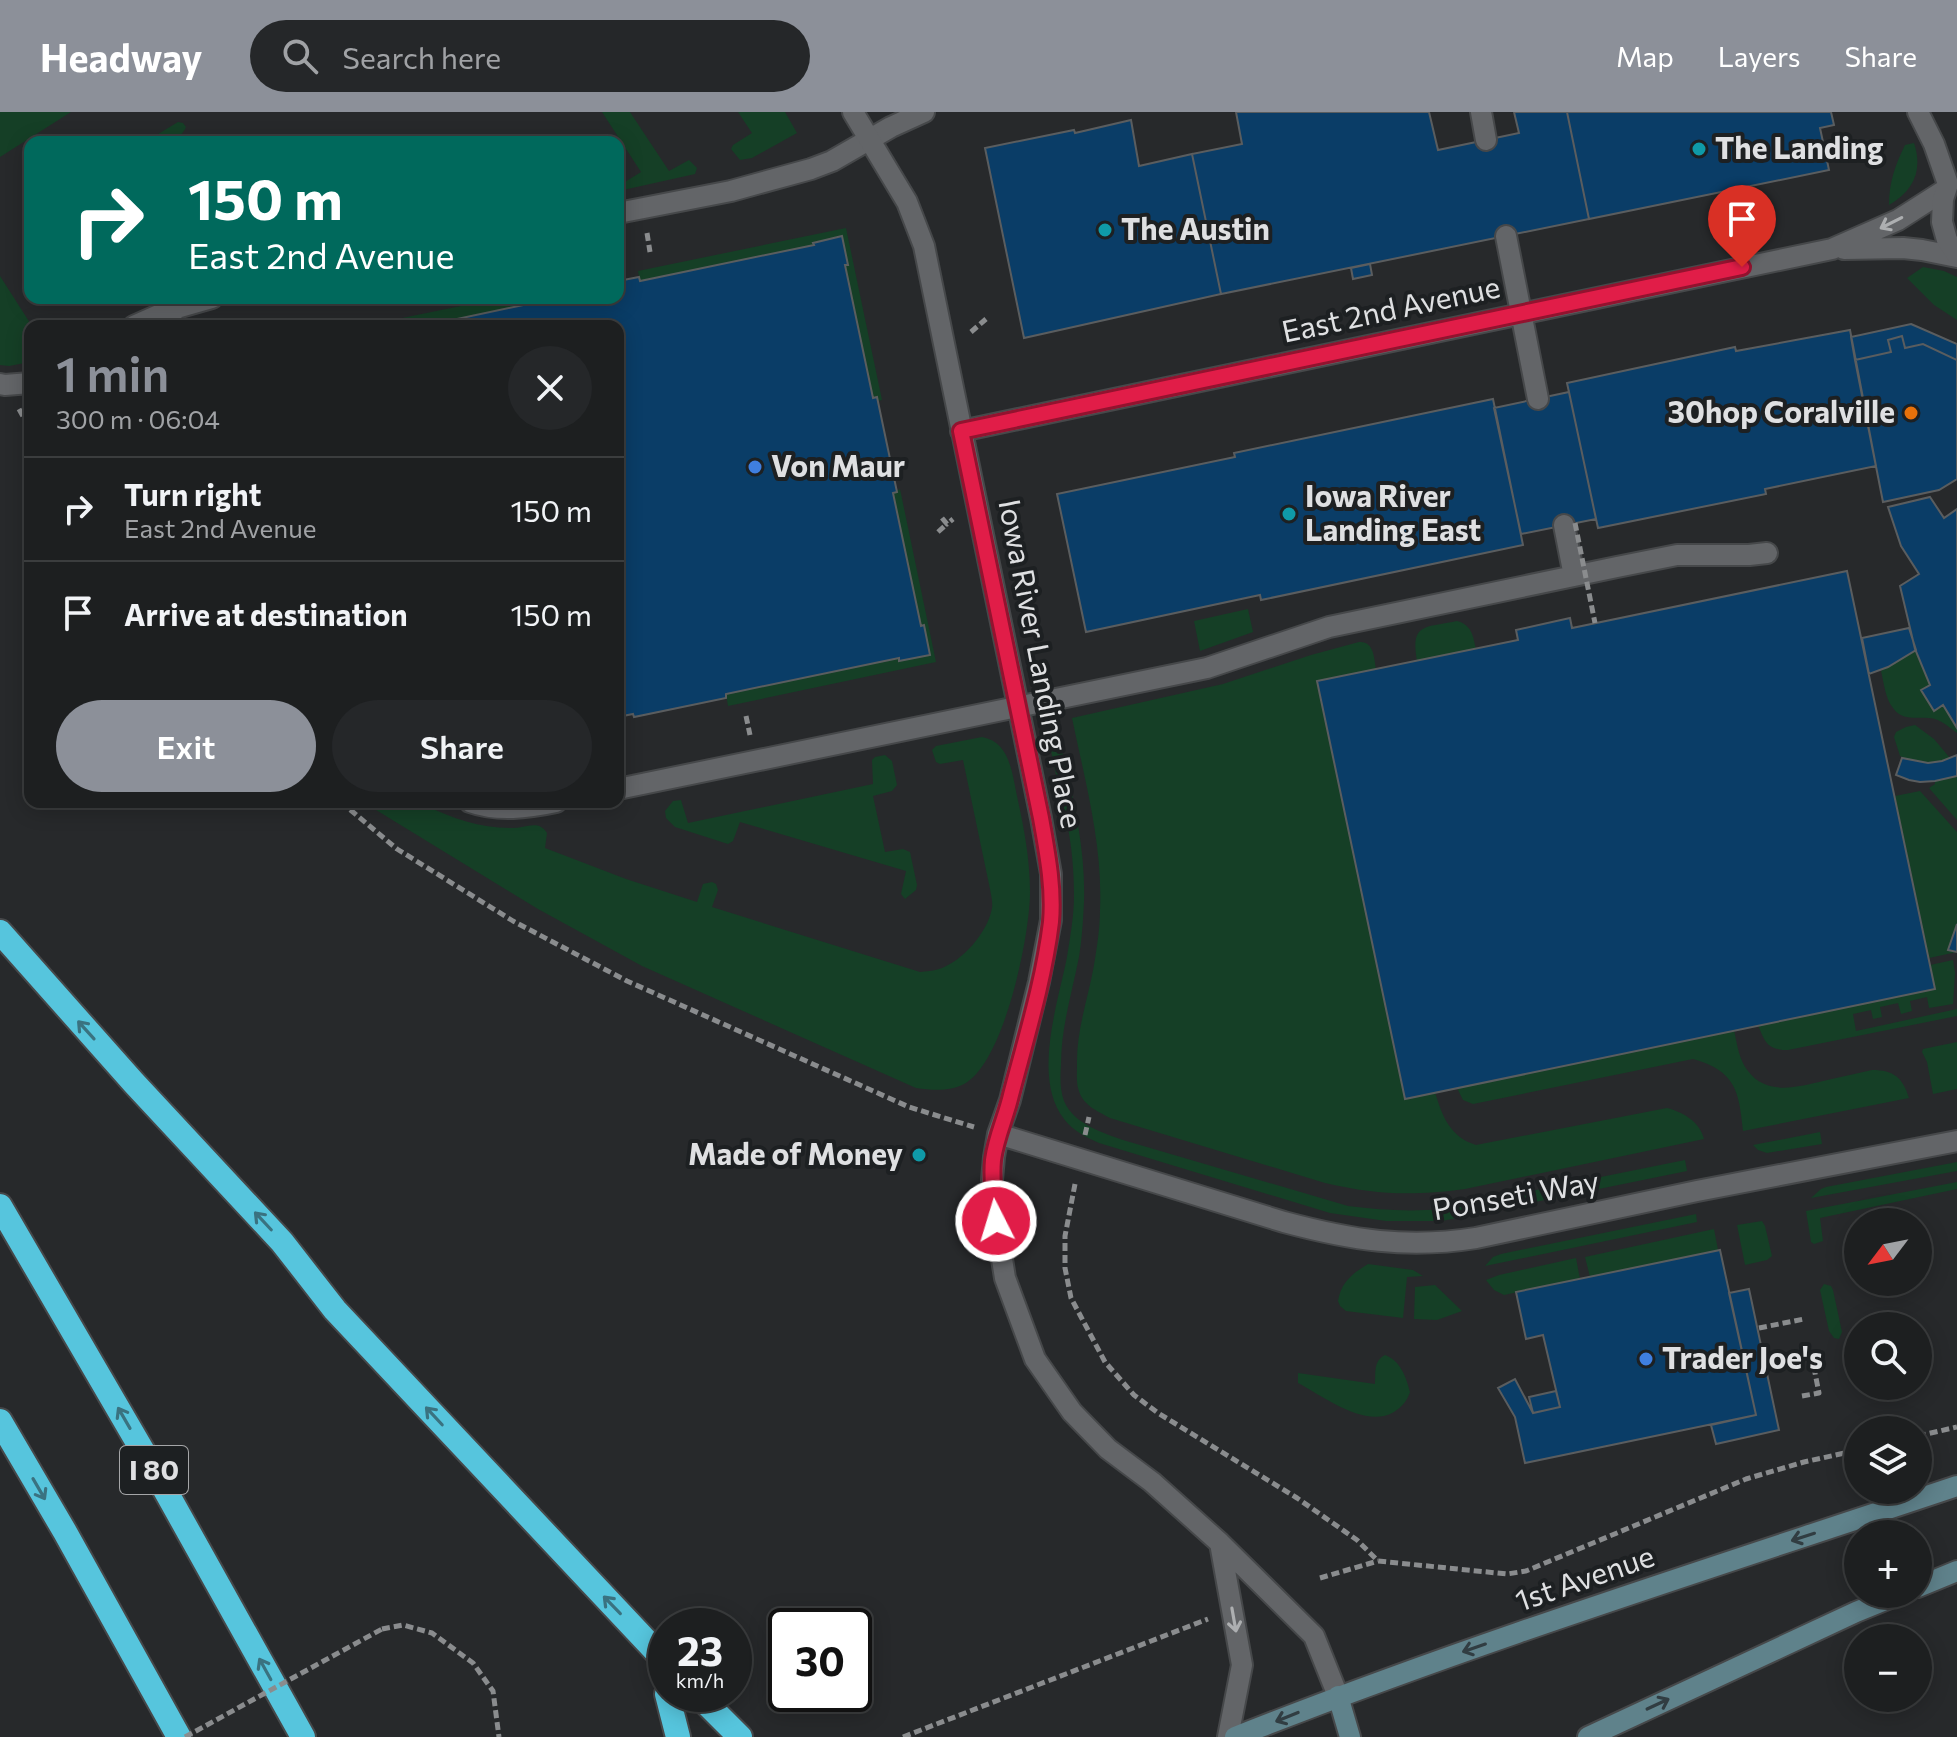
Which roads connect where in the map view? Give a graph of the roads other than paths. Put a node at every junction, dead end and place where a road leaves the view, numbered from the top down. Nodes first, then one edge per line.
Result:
1 (853, 112) edge
2 (924, 112) edge
3 (1481, 112) edge
4 (1918, 112) edge
5 (871, 139) junction
6 (1486, 140) dead end
7 (1950, 181) edge
8 (624, 212) edge
9 (1506, 236) dead end
10 (1832, 249) junction
11 (1957, 256) edge
12 (200, 304) edge
13 (1521, 314) junction
14 (171, 318) edge
15 (24, 383) edge
16 (0, 384) edge
17 (1538, 399) dead end
18 (961, 431) junction
19 (1569, 524) road end
20 (1767, 553) dead end
21 (1574, 576) junction
22 (1018, 708) junction
23 (624, 788) edge
24 (0, 932) edge
25 (998, 1134) junction
26 (1957, 1141) edge
27 (0, 1206) edge
28 (0, 1421) edge
29 (1957, 1486) edge
30 (1220, 1543) junction
31 (1957, 1571) edge
32 (1932, 1581) edge
33 (1866, 1608) edge
34 (648, 1642) edge
35 (1338, 1696) junction
36 (672, 1712) edge
37 (715, 1712) edge
38 (179, 1737) edge
39 (303, 1737) edge
40 (678, 1737) edge
41 (740, 1737) edge
42 (1228, 1737) edge
43 (1235, 1737) edge
44 (1350, 1737) edge
45 (1588, 1737) edge

1 - 5 street, Iowa River Landing Place
2 - 5 street
3 - 6 street
4 - 7 street
5 - 8 street
5 - 18 street, Iowa River Landing Place
7 -> 10 street, East 2nd Avenue
7 - 11 street
9 - 13 street
10 - 11 street, East 2nd Avenue
10 - 13 street, East 2nd Avenue
12 - 14 street
13 - 17 street
13 - 18 street, East 2nd Avenue
15 - 16 street
18 - 22 street, Iowa River Landing Place
19 - 21 street
20 - 21 street
21 - 22 street
22 - 23 street
22 - 25 street, Iowa River Landing Place
34 -> 24 highway
25 - 26 street, Ponseti Way
25 - 30 street, Iowa River Landing Place
39 -> 27 highway, I 80
28 -> 38 highway
29 -> 35 main road, 1st Avenue
30 - 35 street, Iowa River Landing Place
30 -> 42 street
31 - 32 main road
45 -> 33 main road
35 -> 43 main road, 1st Avenue
35 - 44 main road
36 - 40 highway
37 - 41 highway

